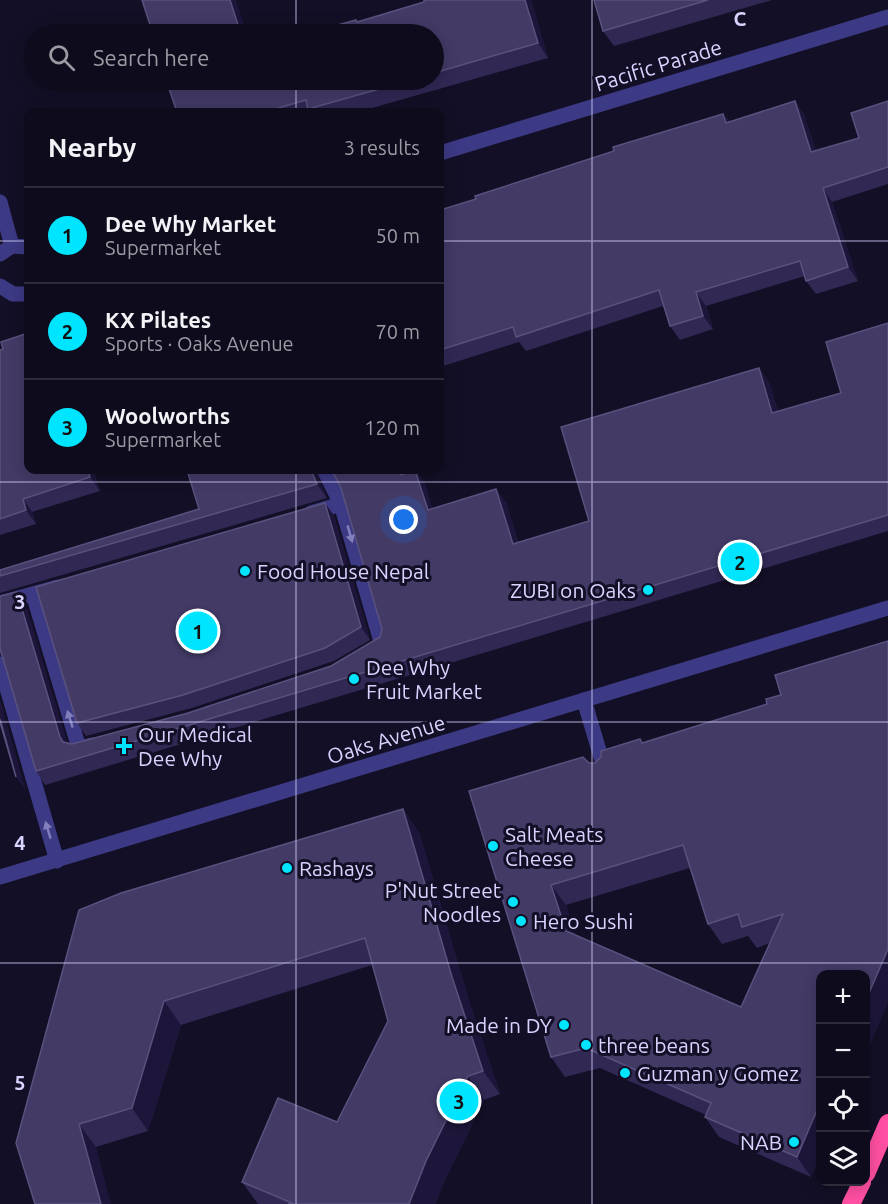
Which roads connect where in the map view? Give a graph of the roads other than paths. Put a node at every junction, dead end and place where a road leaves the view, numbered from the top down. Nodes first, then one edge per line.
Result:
1 (888, 17) edge
2 (444, 152) edge
3 (0, 202) edge
4 (24, 248) edge
5 (6, 250) edge
6 (0, 286) edge
7 (24, 294) edge
8 (326, 474) edge
9 (340, 504) junction
10 (298, 516) edge
11 (76, 581) edge
12 (33, 594) junction
13 (0, 603) edge
14 (888, 608) edge
15 (356, 660) edge
16 (0, 664) edge
17 (584, 700) junction
18 (112, 740) edge
19 (606, 774) edge
20 (57, 861) junction
21 (0, 877) edge
22 (888, 1123) edge
23 (870, 1165) edge
24 (860, 1186) edge
25 (851, 1204) edge

1 - 2 street, Pacific Parade
3 - 5 street
4 - 5 street
6 - 7 street
8 - 9 street
9 - 10 street
9 -> 15 street
11 - 12 street
12 - 13 street
18 -> 12 street
14 - 17 street, Oaks Avenue
20 -> 16 street
17 - 19 street
17 - 20 street, Oaks Avenue
20 - 21 street, Oaks Avenue
22 - 23 highway
24 - 25 highway

